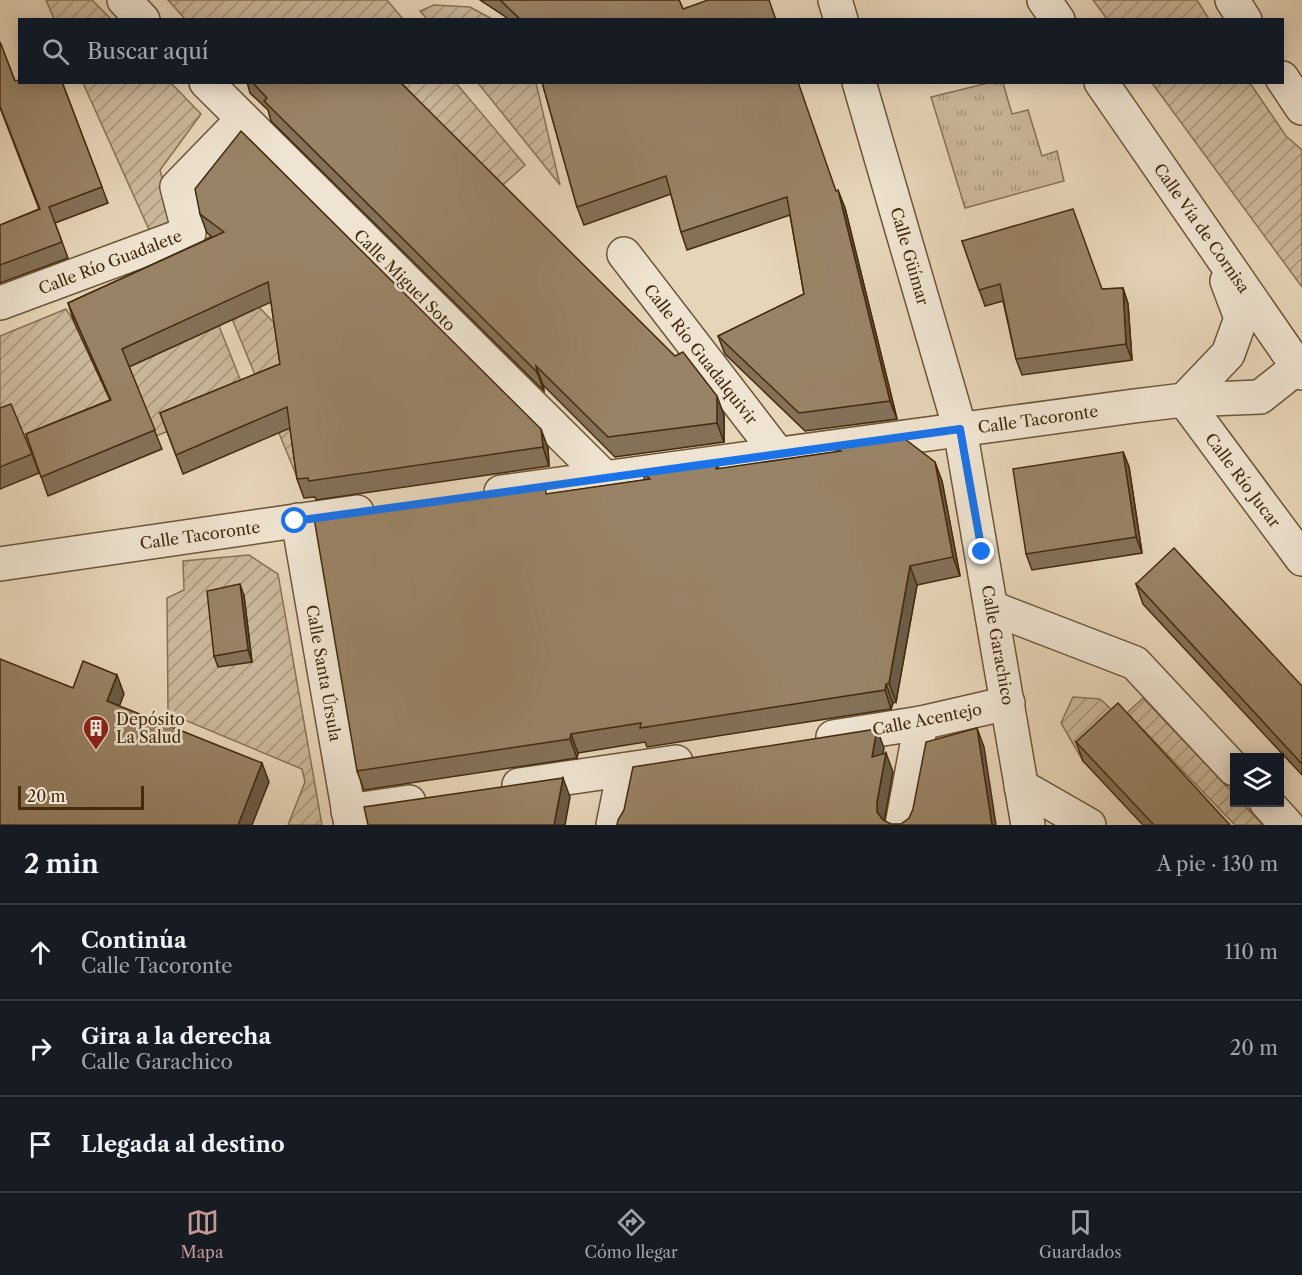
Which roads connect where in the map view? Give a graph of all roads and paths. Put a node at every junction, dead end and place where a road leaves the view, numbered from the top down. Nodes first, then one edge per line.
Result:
1 (124, 0) edge
2 (835, 0) edge
3 (1044, 0) edge
4 (1232, 0) edge
5 (141, 18) edge
6 (840, 18) edge
7 (1057, 18) edge
8 (1244, 18) edge
9 (208, 84) edge
10 (860, 84) edge
11 (1102, 84) edge
12 (243, 119) junction
13 (1210, 241) junction
14 (624, 254) dead end
15 (0, 303) edge
16 (1300, 370) edge
17 (1184, 400) junction
18 (960, 429) junction
19 (778, 454) junction
20 (604, 477) junction
21 (474, 496) edge
22 (380, 509) edge
23 (298, 520) junction
24 (1302, 559) edge
25 (0, 564) edge
26 (992, 608) junction
27 (1008, 703) junction
28 (921, 723) junction
29 (807, 741) edge
30 (704, 757) edge
31 (1230, 765) edge
32 (624, 770) junction
33 (1021, 786) junction
34 (486, 790) edge
35 (440, 797) edge
36 (1271, 807) edge
37 (350, 818) edge
38 (613, 825) edge
39 (902, 825) edge
40 (1028, 825) edge
41 (1089, 825) edge
42 (1287, 825) edge

1 - 5 street
2 - 6 street
3 - 7 street
4 - 8 street
9 - 12 street, Calle Miguel Soto
10 - 18 street, Calle Güímar
11 - 13 street, Calle Vía de Cornisa
12 - 15 street, Calle Río Guadalete
12 - 20 street, Calle Miguel Soto
13 - 16 street, Calle Vía de Cornisa
13 - 17 street
14 - 19 street, Calle Río Guadalquivir
16 - 17 street, Calle Tacoronte
17 - 18 street, Calle Tacoronte
17 - 24 street, Calle Río Jucar
18 - 19 street, Calle Tacoronte
18 - 26 street, Calle Garachico
19 - 20 street, Calle Tacoronte
20 - 21 street, Calle Tacoronte
22 - 23 street, Calle Tacoronte
23 - 25 street, Calle Tacoronte
23 - 37 street, Calle Santa Úrsula
26 - 27 street, Calle Garachico
26 - 31 street
27 - 28 street, Calle Acentejo
27 - 33 street, Calle Garachico
28 - 29 street, Calle Acentejo
28 - 39 street
30 - 32 street
32 - 34 street
32 - 38 street
33 - 40 street, Calle Garachico
33 - 41 street
35 - 37 street
36 - 42 street

